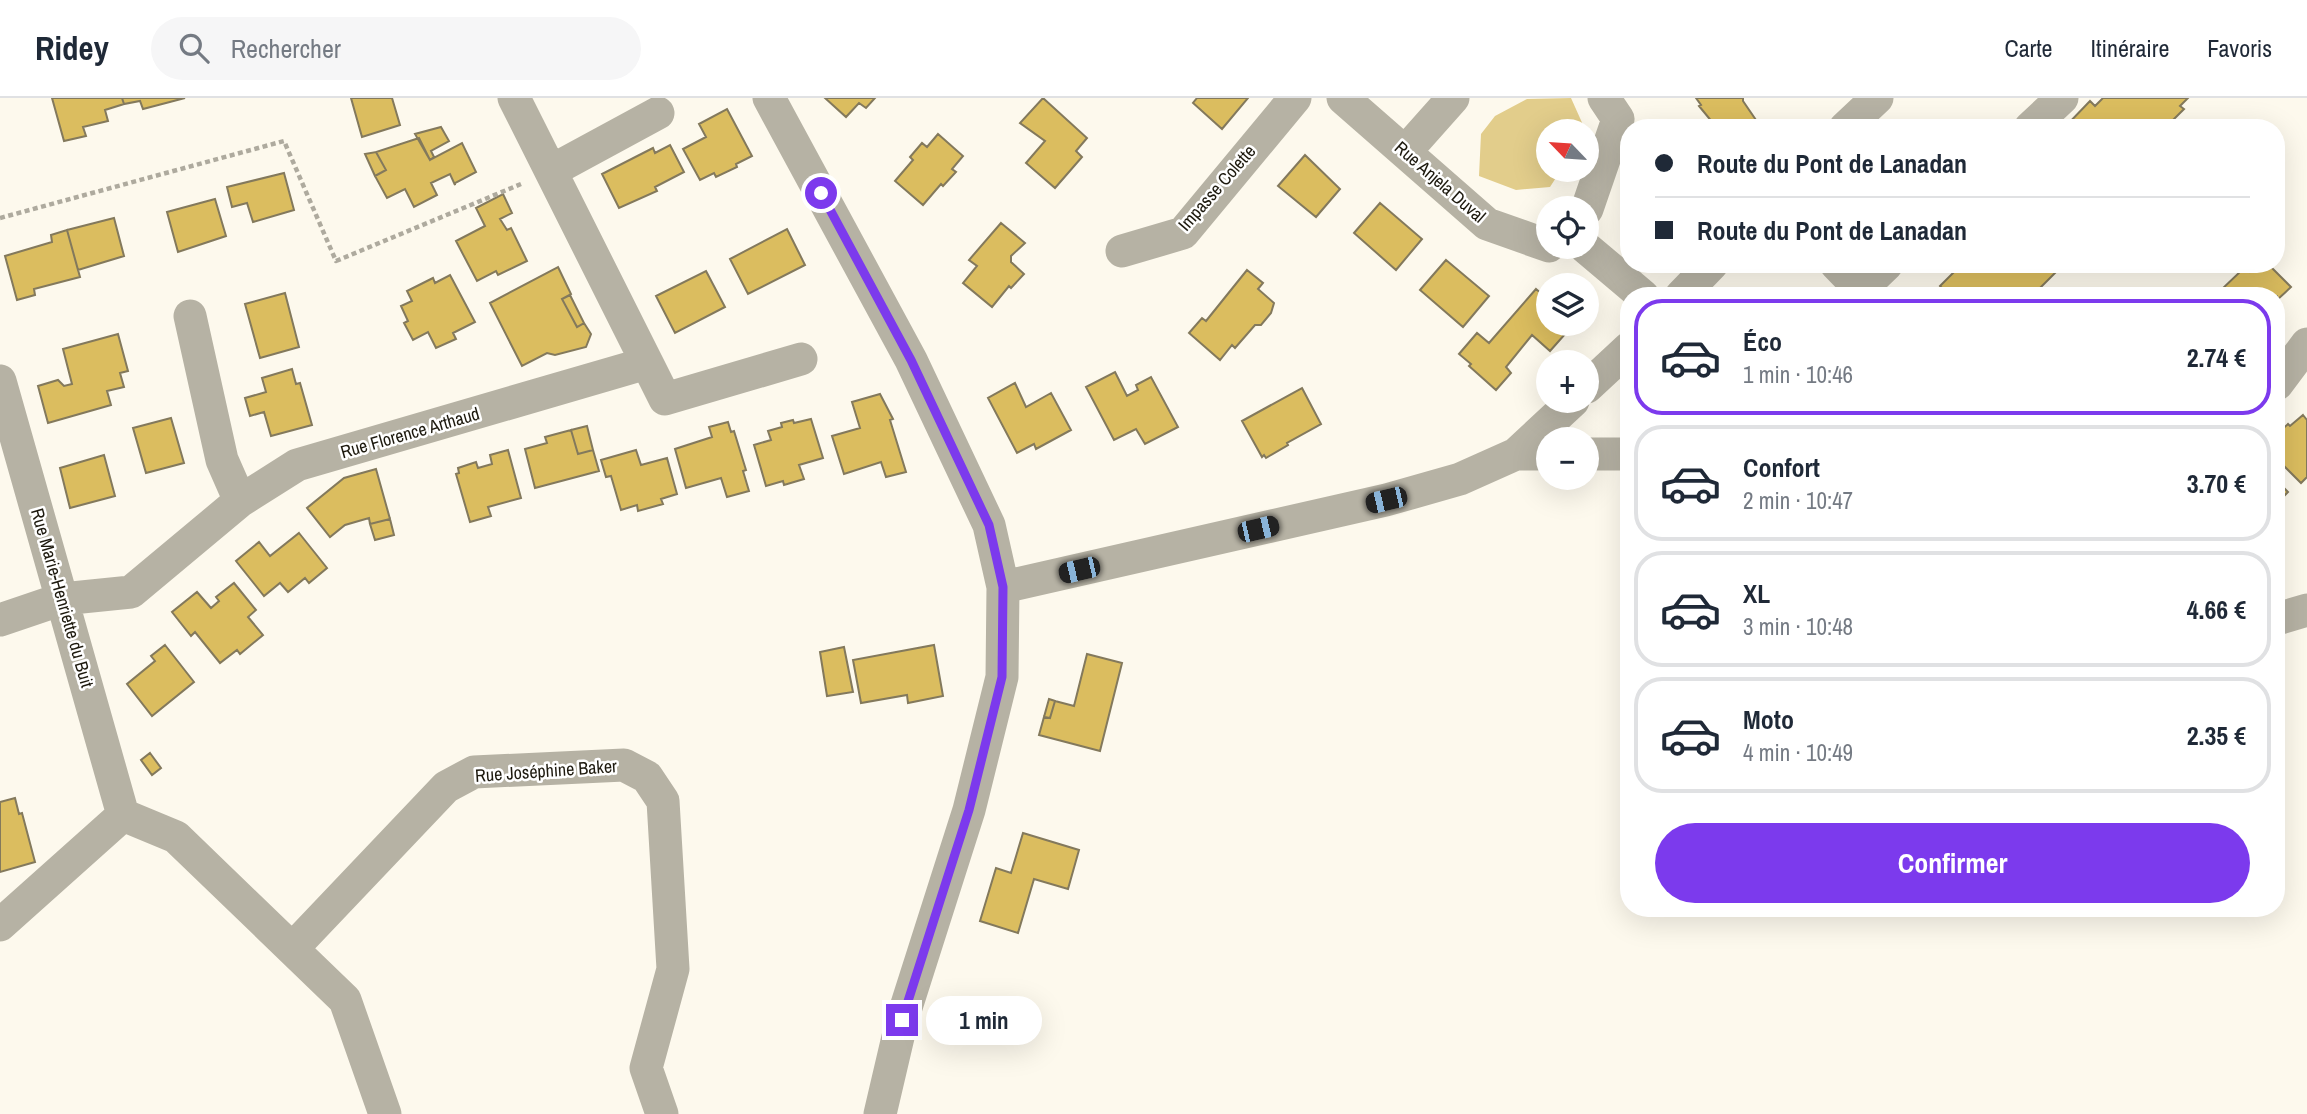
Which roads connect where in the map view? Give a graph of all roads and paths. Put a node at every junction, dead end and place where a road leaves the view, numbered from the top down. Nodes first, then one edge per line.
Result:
1 (514, 98) edge
2 (769, 98) edge
3 (1295, 98) edge
4 (1343, 98) edge
5 (1452, 98) edge
6 (1604, 98) edge
7 (1876, 98) edge
8 (2062, 98) edge
9 (658, 113) dead end
10 (1855, 119) edge
11 (2040, 119) edge
12 (1405, 152) junction
13 (551, 172) junction
14 (1591, 196) edge
15 (0, 218) edge
16 (1536, 241) edge
17 (1122, 251) dead end
18 (1599, 259) edge
19 (1703, 273) edge
20 (1845, 273) edge
21 (1880, 273) edge
22 (1632, 287) edge
23 (1690, 287) edge
24 (1858, 287) edge
25 (1869, 287) edge
26 (190, 316) dead end
27 (2307, 344) edge
28 (1620, 356) edge
29 (801, 359) dead end
30 (648, 363) junction
31 (2285, 373) edge
32 (1599, 376) edge
33 (0, 381) edge
34 (1560, 413) edge
35 (1516, 454) junction
36 (1536, 454) edge
37 (1599, 454) edge
38 (1620, 454) edge
39 (240, 501) junction
40 (1003, 587) junction
41 (62, 599) junction
42 (2307, 610) edge
43 (2285, 617) edge
44 (0, 620) edge
45 (124, 815) junction
46 (0, 925) edge
47 (292, 949) junction
48 (385, 1114) edge
49 (662, 1114) edge
50 (880, 1114) edge

1 - 13 street
2 - 40 street
3 - 17 street, Impasse Colette
4 - 12 street, Rue Anjela Duval
5 - 12 street
6 - 14 street
7 - 10 street
8 - 11 street
9 - 13 street
12 - 16 street, Rue Anjela Duval
13 - 15 path
13 - 30 street
18 - 22 street
19 - 23 street
20 - 24 street
21 - 25 street
26 - 39 street
27 - 31 street
28 - 32 street
29 - 30 street
30 - 39 street, Rue Florence Arthaud
33 - 41 street, Rue Marie-Henriette du Buit
34 - 35 street
35 - 36 street
35 - 40 street
37 - 38 street
39 - 41 street, Rue Florence Arthaud
40 - 50 street
41 - 44 street, Rue Florence Arthaud
41 - 45 street, Rue Marie-Henriette du Buit
42 - 43 street
45 - 46 street
45 - 47 street
47 - 48 street
47 - 49 street, Rue Joséphine Baker

